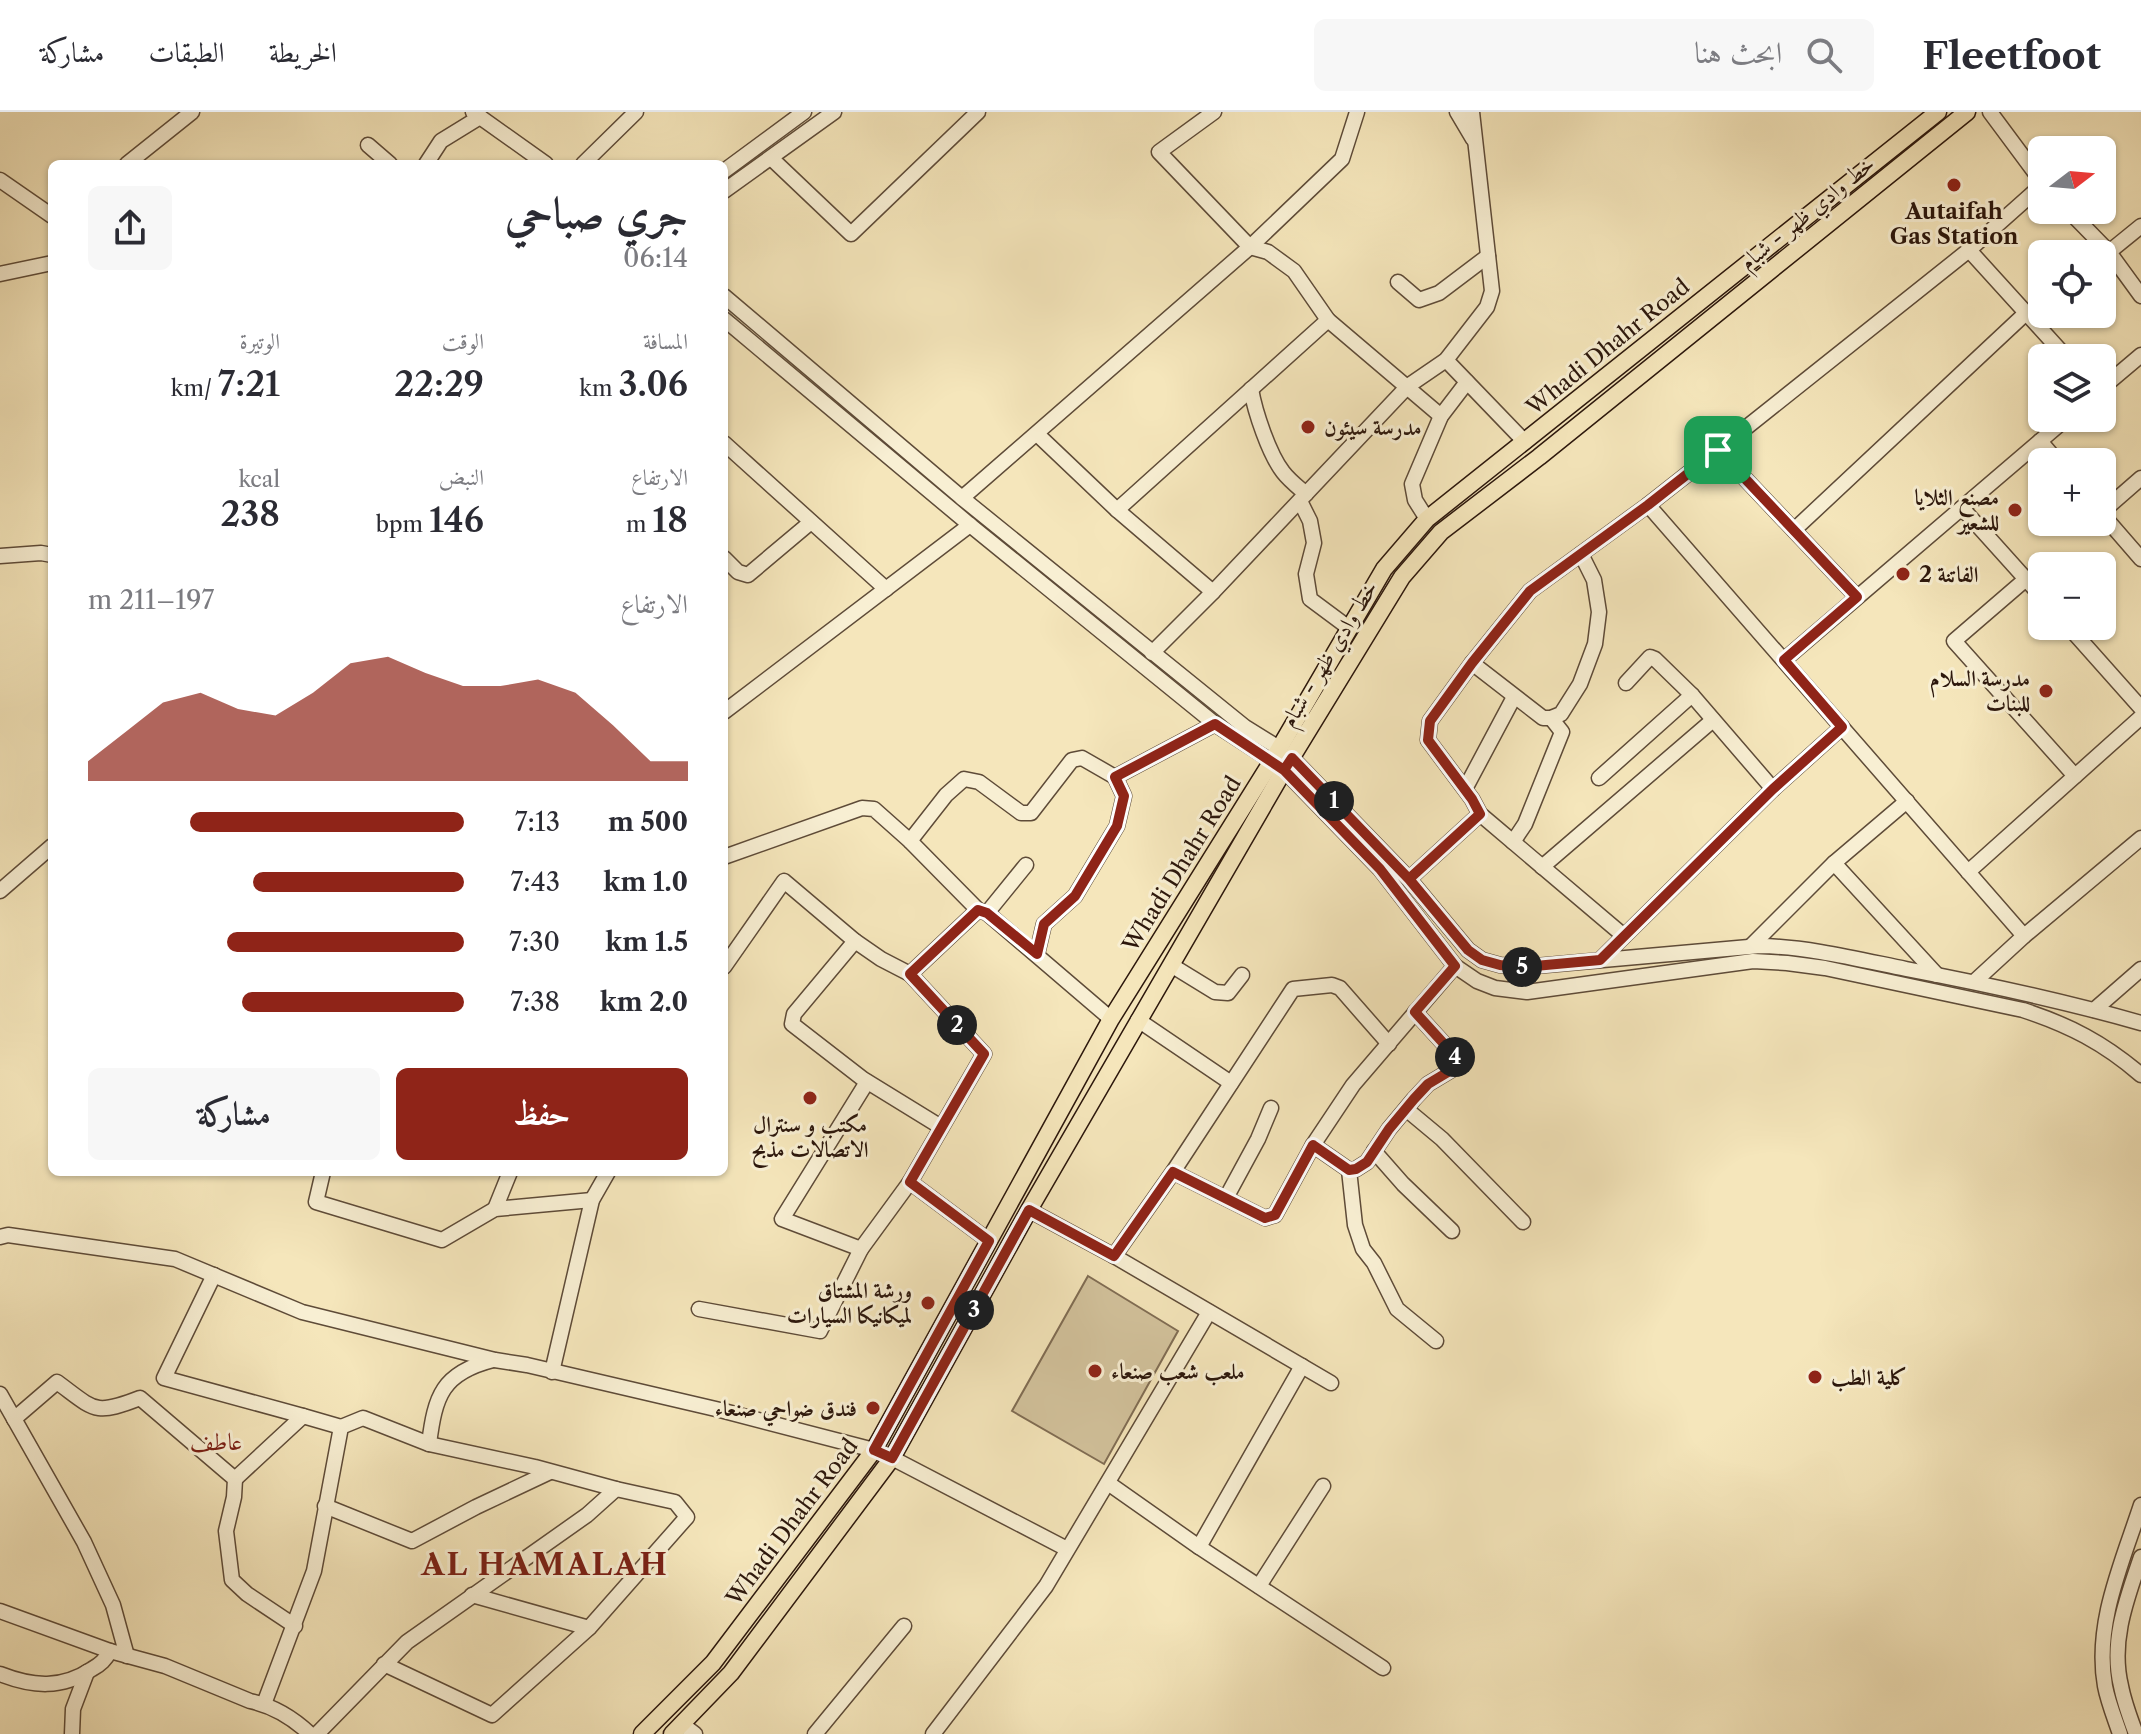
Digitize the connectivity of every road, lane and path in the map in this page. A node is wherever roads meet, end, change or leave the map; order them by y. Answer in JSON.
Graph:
{"nodes":[{"id":1,"x":192,"y":112,"type":"edge"},
{"id":2,"x":636,"y":112,"type":"edge"},
{"id":3,"x":804,"y":112,"type":"edge"},
{"id":4,"x":834,"y":112,"type":"edge"},
{"id":5,"x":978,"y":112,"type":"edge"},
{"id":6,"x":1214,"y":112,"type":"edge"},
{"id":7,"x":1357,"y":112,"type":"edge"},
{"id":8,"x":1457,"y":112,"type":"edge"},
{"id":9,"x":1472,"y":112,"type":"edge"},
{"id":10,"x":1938,"y":112,"type":"edge"},
{"id":11,"x":1967,"y":112,"type":"edge"},
{"id":12,"x":1990,"y":112,"type":"edge"},
{"id":13,"x":477,"y":114,"type":"edge"},
{"id":14,"x":368,"y":145,"type":"dead end"},
{"id":15,"x":1477,"y":145,"type":"junction"},
{"id":16,"x":771,"y":158,"type":"junction"},
{"id":17,"x":132,"y":160,"type":"edge"},
{"id":18,"x":385,"y":160,"type":"edge"},
{"id":19,"x":429,"y":160,"type":"edge"},
{"id":20,"x":540,"y":160,"type":"edge"},
{"id":21,"x":587,"y":160,"type":"edge"},
{"id":22,"x":2028,"y":165,"type":"edge"},
{"id":23,"x":728,"y":168,"type":"edge"},
{"id":24,"x":0,"y":180,"type":"edge"},
{"id":25,"x":728,"y":188,"type":"edge"},
{"id":26,"x":2028,"y":197,"type":"edge"},
{"id":27,"x":48,"y":213,"type":"edge"},
{"id":28,"x":2082,"y":224,"type":"edge"},
{"id":29,"x":2141,"y":226,"type":"edge"},
{"id":30,"x":2097,"y":240,"type":"edge"},
{"id":31,"x":2116,"y":246,"type":"edge"},
{"id":32,"x":1250,"y":247,"type":"junction"},
{"id":33,"x":1969,"y":250,"type":"junction"},
{"id":34,"x":1488,"y":256,"type":"junction"},
{"id":35,"x":2116,"y":262,"type":"edge"},
{"id":36,"x":48,"y":264,"type":"edge"},
{"id":37,"x":0,"y":274,"type":"edge"},
{"id":38,"x":1398,"y":282,"type":"dead end"},
{"id":39,"x":2141,"y":296,"type":"edge"},
{"id":40,"x":728,"y":299,"type":"edge"},
{"id":41,"x":2027,"y":312,"type":"junction"},
{"id":42,"x":1328,"y":320,"type":"junction"},
{"id":43,"x":728,"y":322,"type":"edge"},
{"id":44,"x":2055,"y":344,"type":"edge"},
{"id":45,"x":2141,"y":355,"type":"edge"},
{"id":46,"x":1446,"y":360,"type":"junction"},
{"id":47,"x":2116,"y":376,"type":"edge"},
{"id":48,"x":1467,"y":382,"type":"junction"},
{"id":49,"x":1408,"y":386,"type":"junction"},
{"id":50,"x":1251,"y":389,"type":"junction"},
{"id":51,"x":1441,"y":416,"type":"junction"},
{"id":52,"x":2051,"y":432,"type":"edge"},
{"id":53,"x":1037,"y":434,"type":"junction"},
{"id":54,"x":2040,"y":441,"type":"junction"},
{"id":55,"x":1525,"y":442,"type":"junction"},
{"id":56,"x":728,"y":447,"type":"edge"},
{"id":57,"x":2046,"y":448,"type":"edge"},
{"id":58,"x":1718,"y":450,"type":"junction"},
{"id":59,"x":2141,"y":478,"type":"edge"},
{"id":60,"x":962,"y":498,"type":"junction"},
{"id":61,"x":1303,"y":498,"type":"junction"},
{"id":62,"x":2116,"y":500,"type":"edge"},
{"id":63,"x":1648,"y":505,"type":"junction"},
{"id":64,"x":1962,"y":508,"type":"junction"},
{"id":65,"x":1117,"y":510,"type":"junction"},
{"id":66,"x":1427,"y":519,"type":"junction"},
{"id":67,"x":811,"y":522,"type":"junction"},
{"id":68,"x":970,"y":525,"type":"junction"},
{"id":69,"x":1794,"y":530,"type":"junction"},
{"id":70,"x":2116,"y":530,"type":"edge"},
{"id":71,"x":48,"y":552,"type":"edge"},
{"id":72,"x":1581,"y":554,"type":"junction"},
{"id":73,"x":0,"y":556,"type":"edge"},
{"id":74,"x":2141,"y":559,"type":"edge"},
{"id":75,"x":728,"y":562,"type":"edge"},
{"id":76,"x":2026,"y":579,"type":"junction"},
{"id":77,"x":2028,"y":581,"type":"edge"},
{"id":78,"x":886,"y":589,"type":"junction"},
{"id":79,"x":1213,"y":592,"type":"junction"},
{"id":80,"x":1857,"y":597,"type":"junction"},
{"id":81,"x":1349,"y":628,"type":"junction"},
{"id":82,"x":2080,"y":640,"type":"edge"},
{"id":83,"x":1152,"y":653,"type":"junction"},
{"id":84,"x":1784,"y":660,"type":"junction"},
{"id":85,"x":1472,"y":663,"type":"junction"},
{"id":86,"x":1626,"y":683,"type":"dead end"},
{"id":87,"x":1692,"y":695,"type":"junction"},
{"id":88,"x":1514,"y":697,"type":"junction"},
{"id":89,"x":2141,"y":708,"type":"edge"},
{"id":90,"x":728,"y":709,"type":"edge"},
{"id":91,"x":2141,"y":717,"type":"edge"},
{"id":92,"x":1551,"y":718,"type":"junction"},
{"id":93,"x":1713,"y":720,"type":"junction"},
{"id":94,"x":1215,"y":724,"type":"junction"},
{"id":95,"x":1842,"y":727,"type":"junction"},
{"id":96,"x":1282,"y":760,"type":"junction"},
{"id":97,"x":2075,"y":776,"type":"junction"},
{"id":98,"x":1115,"y":777,"type":"junction"},
{"id":99,"x":1599,"y":778,"type":"dead end"},
{"id":100,"x":1465,"y":789,"type":"junction"},
{"id":101,"x":1773,"y":789,"type":"junction"},
{"id":102,"x":1907,"y":801,"type":"junction"},
{"id":103,"x":1480,"y":814,"type":"junction"},
{"id":104,"x":910,"y":841,"type":"junction"},
{"id":105,"x":1513,"y":842,"type":"junction"},
{"id":106,"x":2138,"y":845,"type":"edge"},
{"id":107,"x":48,"y":849,"type":"edge"},
{"id":108,"x":728,"y":856,"type":"edge"},
{"id":109,"x":1834,"y":863,"type":"junction"},
{"id":110,"x":1026,"y":865,"type":"dead end"},
{"id":111,"x":1542,"y":867,"type":"junction"},
{"id":112,"x":1968,"y":872,"type":"junction"},
{"id":113,"x":1409,"y":879,"type":"junction"},
{"id":114,"x":0,"y":891,"type":"edge"},
{"id":115,"x":983,"y":911,"type":"junction"},
{"id":116,"x":1624,"y":936,"type":"junction"},
{"id":117,"x":2024,"y":936,"type":"junction"},
{"id":118,"x":855,"y":941,"type":"junction"},
{"id":119,"x":1751,"y":946,"type":"junction"},
{"id":120,"x":1037,"y":954,"type":"junction"},
{"id":121,"x":1600,"y":960,"type":"junction"},
{"id":122,"x":728,"y":961,"type":"edge"},
{"id":123,"x":1171,"y":965,"type":"junction"},
{"id":124,"x":1455,"y":966,"type":"junction"},
{"id":125,"x":2141,"y":969,"type":"edge"},
{"id":126,"x":910,"y":974,"type":"junction"},
{"id":127,"x":1242,"y":975,"type":"dead end"},
{"id":128,"x":1938,"y":975,"type":"junction"},
{"id":129,"x":1974,"y":982,"type":"junction"},
{"id":130,"x":2094,"y":1010,"type":"junction"},
{"id":131,"x":1415,"y":1012,"type":"junction"},
{"id":132,"x":1111,"y":1019,"type":"junction"},
{"id":133,"x":1138,"y":1020,"type":"junction"},
{"id":134,"x":2141,"y":1023,"type":"edge"},
{"id":135,"x":1389,"y":1044,"type":"junction"},
{"id":136,"x":2141,"y":1075,"type":"edge"},
{"id":137,"x":867,"y":1082,"type":"junction"},
{"id":138,"x":1231,"y":1083,"type":"junction"},
{"id":139,"x":1271,"y":1108,"type":"dead end"},
{"id":140,"x":1406,"y":1109,"type":"junction"},
{"id":141,"x":941,"y":1127,"type":"junction"},
{"id":142,"x":1313,"y":1145,"type":"junction"},
{"id":143,"x":1374,"y":1151,"type":"junction"},
{"id":144,"x":1349,"y":1170,"type":"junction"},
{"id":145,"x":1173,"y":1172,"type":"junction"},
{"id":146,"x":322,"y":1176,"type":"edge"},
{"id":147,"x":508,"y":1176,"type":"edge"},
{"id":148,"x":606,"y":1176,"type":"edge"},
{"id":149,"x":910,"y":1182,"type":"junction"},
{"id":150,"x":1226,"y":1198,"type":"junction"},
{"id":151,"x":592,"y":1200,"type":"junction"},
{"id":152,"x":495,"y":1209,"type":"junction"},
{"id":153,"x":1029,"y":1210,"type":"junction"},
{"id":154,"x":1523,"y":1222,"type":"dead end"},
{"id":155,"x":1452,"y":1231,"type":"dead end"},
{"id":156,"x":0,"y":1237,"type":"edge"},
{"id":157,"x":989,"y":1241,"type":"junction"},
{"id":158,"x":861,"y":1249,"type":"junction"},
{"id":159,"x":1114,"y":1256,"type":"junction"},
{"id":160,"x":214,"y":1275,"type":"junction"},
{"id":161,"x":699,"y":1309,"type":"dead end"},
{"id":162,"x":1209,"y":1312,"type":"junction"},
{"id":163,"x":1436,"y":1341,"type":"dead end"},
{"id":164,"x":495,"y":1360,"type":"junction"},
{"id":165,"x":1302,"y":1366,"type":"junction"},
{"id":166,"x":552,"y":1372,"type":"junction"},
{"id":167,"x":1331,"y":1383,"type":"dead end"},
{"id":168,"x":0,"y":1394,"type":"edge"},
{"id":169,"x":303,"y":1416,"type":"junction"},
{"id":170,"x":14,"y":1419,"type":"junction"},
{"id":171,"x":341,"y":1427,"type":"junction"},
{"id":172,"x":429,"y":1444,"type":"junction"},
{"id":173,"x":874,"y":1450,"type":"junction"},
{"id":174,"x":892,"y":1458,"type":"junction"},
{"id":175,"x":550,"y":1472,"type":"junction"},
{"id":176,"x":235,"y":1479,"type":"junction"},
{"id":177,"x":1108,"y":1483,"type":"junction"},
{"id":178,"x":1323,"y":1486,"type":"dead end"},
{"id":179,"x":616,"y":1489,"type":"junction"},
{"id":180,"x":2141,"y":1505,"type":"edge"},
{"id":181,"x":325,"y":1506,"type":"junction"},
{"id":182,"x":1199,"y":1547,"type":"junction"},
{"id":183,"x":1067,"y":1549,"type":"junction"},
{"id":184,"x":2141,"y":1557,"type":"edge"},
{"id":185,"x":1259,"y":1586,"type":"junction"},
{"id":186,"x":472,"y":1595,"type":"junction"},
{"id":187,"x":0,"y":1611,"type":"edge"},
{"id":188,"x":295,"y":1626,"type":"junction"},
{"id":189,"x":904,"y":1626,"type":"dead end"},
{"id":190,"x":589,"y":1628,"type":"junction"},
{"id":191,"x":110,"y":1651,"type":"junction"},
{"id":192,"x":127,"y":1656,"type":"junction"},
{"id":193,"x":384,"y":1664,"type":"junction"},
{"id":194,"x":1383,"y":1668,"type":"dead end"},
{"id":195,"x":87,"y":1672,"type":"junction"},
{"id":196,"x":0,"y":1674,"type":"edge"},
{"id":197,"x":264,"y":1704,"type":"junction"},
{"id":198,"x":683,"y":1731,"type":"edge"},
{"id":199,"x":72,"y":1734,"type":"edge"},
{"id":200,"x":310,"y":1734,"type":"edge"},
{"id":201,"x":317,"y":1734,"type":"edge"},
{"id":202,"x":642,"y":1734,"type":"edge"},
{"id":203,"x":815,"y":1734,"type":"edge"},
{"id":204,"x":933,"y":1734,"type":"edge"},
{"id":205,"x":2120,"y":1734,"type":"edge"},
{"id":206,"x":2136,"y":1734,"type":"edge"}],
"edges":[{"from":1,"to":17,"type":"street"},
{"from":2,"to":21,"type":"street"},
{"from":3,"to":23,"type":"street"},
{"from":4,"to":16,"type":"street"},
{"from":5,"to":16,"type":"street"},
{"from":6,"to":32,"type":"street"},
{"from":7,"to":32,"type":"street"},
{"from":8,"to":15,"type":"street"},
{"from":9,"to":15,"type":"street"},
{"from":10,"to":55,"type":"main road","name":"Whadi Dhahr Road"},
{"from":11,"to":96,"type":"main road","name":"خط وادي ظهر - شبام"},
{"from":12,"to":22,"type":"street"},
{"from":13,"to":19,"type":"street"},
{"from":13,"to":20,"type":"street"},
{"from":14,"to":18,"type":"street"},
{"from":15,"to":34,"type":"street"},
{"from":16,"to":25,"type":"street"},
{"from":24,"to":27,"type":"street"},
{"from":26,"to":33,"type":"street"},
{"from":28,"to":30,"type":"street"},
{"from":29,"to":31,"type":"street"},
{"from":32,"to":42,"type":"street"},
{"from":32,"to":53,"type":"street"},
{"from":33,"to":41,"type":"street"},
{"from":33,"to":58,"type":"street"},
{"from":34,"to":38,"type":"street"},
{"from":34,"to":46,"type":"street"},
{"from":35,"to":39,"type":"street"},
{"from":36,"to":37,"type":"street"},
{"from":40,"to":60,"type":"street"},
{"from":41,"to":44,"type":"street"},
{"from":41,"to":69,"type":"street"},
{"from":42,"to":49,"type":"street"},
{"from":42,"to":50,"type":"street"},
{"from":43,"to":68,"type":"street"},
{"from":45,"to":47,"type":"street"},
{"from":46,"to":48,"type":"street"},
{"from":46,"to":49,"type":"street"},
{"from":48,"to":51,"type":"street"},
{"from":48,"to":55,"type":"street"},
{"from":49,"to":51,"type":"street"},
{"from":49,"to":61,"type":"street"},
{"from":50,"to":61,"type":"street"},
{"from":50,"to":65,"type":"street"},
{"from":51,"to":66,"type":"street"},
{"from":52,"to":54,"type":"street"},
{"from":53,"to":60,"type":"street"},
{"from":53,"to":65,"type":"street"},
{"from":54,"to":57,"type":"street"},
{"from":54,"to":64,"type":"street"},
{"from":55,"to":66,"type":"main road","name":"Whadi Dhahr Road"},
{"from":56,"to":67,"type":"street"},
{"from":58,"to":63,"type":"street"},
{"from":58,"to":69,"type":"street"},
{"from":59,"to":62,"type":"street"},
{"from":60,"to":83,"type":"street"},
{"from":61,"to":79,"type":"street"},
{"from":61,"to":81,"type":"street"},
{"from":63,"to":72,"type":"street"},
{"from":63,"to":84,"type":"street"},
{"from":64,"to":76,"type":"street"},
{"from":64,"to":80,"type":"street"},
{"from":65,"to":79,"type":"street"},
{"from":66,"to":81,"type":"main road","name":"Whadi Dhahr Road"},
{"from":67,"to":75,"type":"street"},
{"from":67,"to":78,"type":"street"},
{"from":68,"to":78,"type":"street"},
{"from":68,"to":94,"type":"street"},
{"from":69,"to":80,"type":"street"},
{"from":70,"to":74,"type":"street"},
{"from":71,"to":73,"type":"street"},
{"from":72,"to":85,"type":"street"},
{"from":72,"to":92,"type":"street"},
{"from":76,"to":77,"type":"street"},
{"from":76,"to":97,"type":"street"},
{"from":78,"to":90,"type":"street"},
{"from":79,"to":83,"type":"street"},
{"from":80,"to":84,"type":"street"},
{"from":81,"to":96,"type":"main road","name":"Whadi Dhahr Road"},
{"from":82,"to":89,"type":"street"},
{"from":83,"to":96,"type":"street"},
{"from":84,"to":95,"type":"street"},
{"from":85,"to":88,"type":"street"},
{"from":85,"to":100,"type":"street"},
{"from":86,"to":87,"type":"street"},
{"from":87,"to":93,"type":"street"},
{"from":87,"to":99,"type":"street"},
{"from":88,"to":92,"type":"street"},
{"from":88,"to":100,"type":"street"},
{"from":91,"to":97,"type":"street"},
{"from":92,"to":105,"type":"street"},
{"from":93,"to":101,"type":"street"},
{"from":93,"to":111,"type":"street"},
{"from":94,"to":96,"type":"street"},
{"from":94,"to":98,"type":"street"},
{"from":95,"to":101,"type":"street"},
{"from":95,"to":102,"type":"street"},
{"from":96,"to":113,"type":"street"},
{"from":96,"to":123,"type":"main road","name":"خط وادي ظهر - شبام"},
{"from":96,"to":124,"type":"street"},
{"from":96,"to":132,"type":"main road","name":"Whadi Dhahr Road"},
{"from":97,"to":112,"type":"street"},
{"from":98,"to":104,"type":"street"},
{"from":98,"to":120,"type":"street"},
{"from":100,"to":103,"type":"street"},
{"from":101,"to":116,"type":"street"},
{"from":102,"to":109,"type":"street"},
{"from":102,"to":112,"type":"street"},
{"from":103,"to":105,"type":"street"},
{"from":103,"to":113,"type":"street"},
{"from":104,"to":108,"type":"street"},
{"from":104,"to":115,"type":"street"},
{"from":105,"to":111,"type":"street"},
{"from":106,"to":117,"type":"street"},
{"from":107,"to":114,"type":"street"},
{"from":109,"to":119,"type":"street"},
{"from":109,"to":128,"type":"street"},
{"from":110,"to":115,"type":"street"},
{"from":111,"to":116,"type":"street"},
{"from":112,"to":117,"type":"street"},
{"from":113,"to":121,"type":"street"},
{"from":115,"to":120,"type":"street"},
{"from":115,"to":126,"type":"street"},
{"from":116,"to":121,"type":"street"},
{"from":117,"to":129,"type":"street"},
{"from":118,"to":122,"type":"street"},
{"from":118,"to":126,"type":"street"},
{"from":118,"to":137,"type":"street"},
{"from":119,"to":121,"type":"street"},
{"from":119,"to":128,"type":"street"},
{"from":120,"to":132,"type":"street"},
{"from":123,"to":127,"type":"street"},
{"from":123,"to":133,"type":"main road","name":"خط وادي ظهر - شبام"},
{"from":124,"to":131,"type":"street"},
{"from":124,"to":136,"type":"street"},
{"from":125,"to":130,"type":"street"},
{"from":126,"to":141,"type":"street"},
{"from":128,"to":129,"type":"street"},
{"from":129,"to":130,"type":"street"},
{"from":130,"to":134,"type":"street"},
{"from":131,"to":135,"type":"street"},
{"from":131,"to":140,"type":"street"},
{"from":132,"to":157,"type":"main road","name":"Whadi Dhahr Road"},
{"from":133,"to":138,"type":"street"},
{"from":133,"to":153,"type":"main road","name":"خط وادي ظهر - شبام"},
{"from":135,"to":138,"type":"street"},
{"from":135,"to":142,"type":"street"},
{"from":137,"to":141,"type":"street"},
{"from":137,"to":158,"type":"street"},
{"from":138,"to":145,"type":"street"},
{"from":139,"to":150,"type":"street"},
{"from":140,"to":143,"type":"street"},
{"from":140,"to":154,"type":"street"},
{"from":141,"to":149,"type":"street"},
{"from":142,"to":144,"type":"street"},
{"from":142,"to":150,"type":"street"},
{"from":143,"to":144,"type":"street"},
{"from":143,"to":155,"type":"street"},
{"from":144,"to":163,"type":"street"},
{"from":145,"to":150,"type":"street"},
{"from":145,"to":159,"type":"street"},
{"from":146,"to":152,"type":"street"},
{"from":147,"to":152,"type":"street"},
{"from":148,"to":151,"type":"street"},
{"from":149,"to":157,"type":"street"},
{"from":149,"to":158,"type":"street"},
{"from":151,"to":152,"type":"street"},
{"from":151,"to":166,"type":"street"},
{"from":153,"to":159,"type":"street"},
{"from":153,"to":174,"type":"main road","name":"خط وادي ظهر - شبام"},
{"from":156,"to":160,"type":"street"},
{"from":157,"to":173,"type":"main road","name":"Whadi Dhahr Road"},
{"from":158,"to":161,"type":"street"},
{"from":159,"to":162,"type":"street"},
{"from":160,"to":164,"type":"street"},
{"from":160,"to":169,"type":"street"},
{"from":162,"to":165,"type":"street"},
{"from":162,"to":177,"type":"street"},
{"from":164,"to":166,"type":"street"},
{"from":164,"to":172,"type":"street"},
{"from":165,"to":167,"type":"street"},
{"from":165,"to":182,"type":"street"},
{"from":166,"to":173,"type":"street"},
{"from":168,"to":170,"type":"street"},
{"from":169,"to":171,"type":"street"},
{"from":169,"to":176,"type":"street"},
{"from":170,"to":176,"type":"street"},
{"from":170,"to":192,"type":"street"},
{"from":171,"to":172,"type":"street"},
{"from":171,"to":181,"type":"street"},
{"from":172,"to":175,"type":"street"},
{"from":173,"to":174,"type":"street"},
{"from":173,"to":202,"type":"main road","name":"Whadi Dhahr Road"},
{"from":174,"to":183,"type":"street"},
{"from":174,"to":198,"type":"main road","name":"خط وادي ظهر - شبام"},
{"from":175,"to":179,"type":"street"},
{"from":175,"to":181,"type":"street"},
{"from":176,"to":188,"type":"street"},
{"from":177,"to":182,"type":"street"},
{"from":177,"to":183,"type":"street"},
{"from":178,"to":185,"type":"street"},
{"from":179,"to":186,"type":"street"},
{"from":179,"to":190,"type":"street"},
{"from":180,"to":205,"type":"street"},
{"from":181,"to":188,"type":"street"},
{"from":182,"to":185,"type":"street"},
{"from":183,"to":204,"type":"street"},
{"from":184,"to":206,"type":"street"},
{"from":185,"to":194,"type":"street"},
{"from":186,"to":190,"type":"street"},
{"from":186,"to":193,"type":"street"},
{"from":187,"to":191,"type":"street"},
{"from":188,"to":197,"type":"street"},
{"from":189,"to":203,"type":"street"},
{"from":190,"to":193,"type":"street"},
{"from":191,"to":192,"type":"street"},
{"from":191,"to":195,"type":"street"},
{"from":192,"to":197,"type":"street"},
{"from":193,"to":201,"type":"street"},
{"from":195,"to":196,"type":"street"},
{"from":195,"to":199,"type":"street"},
{"from":197,"to":200,"type":"street"}]}
